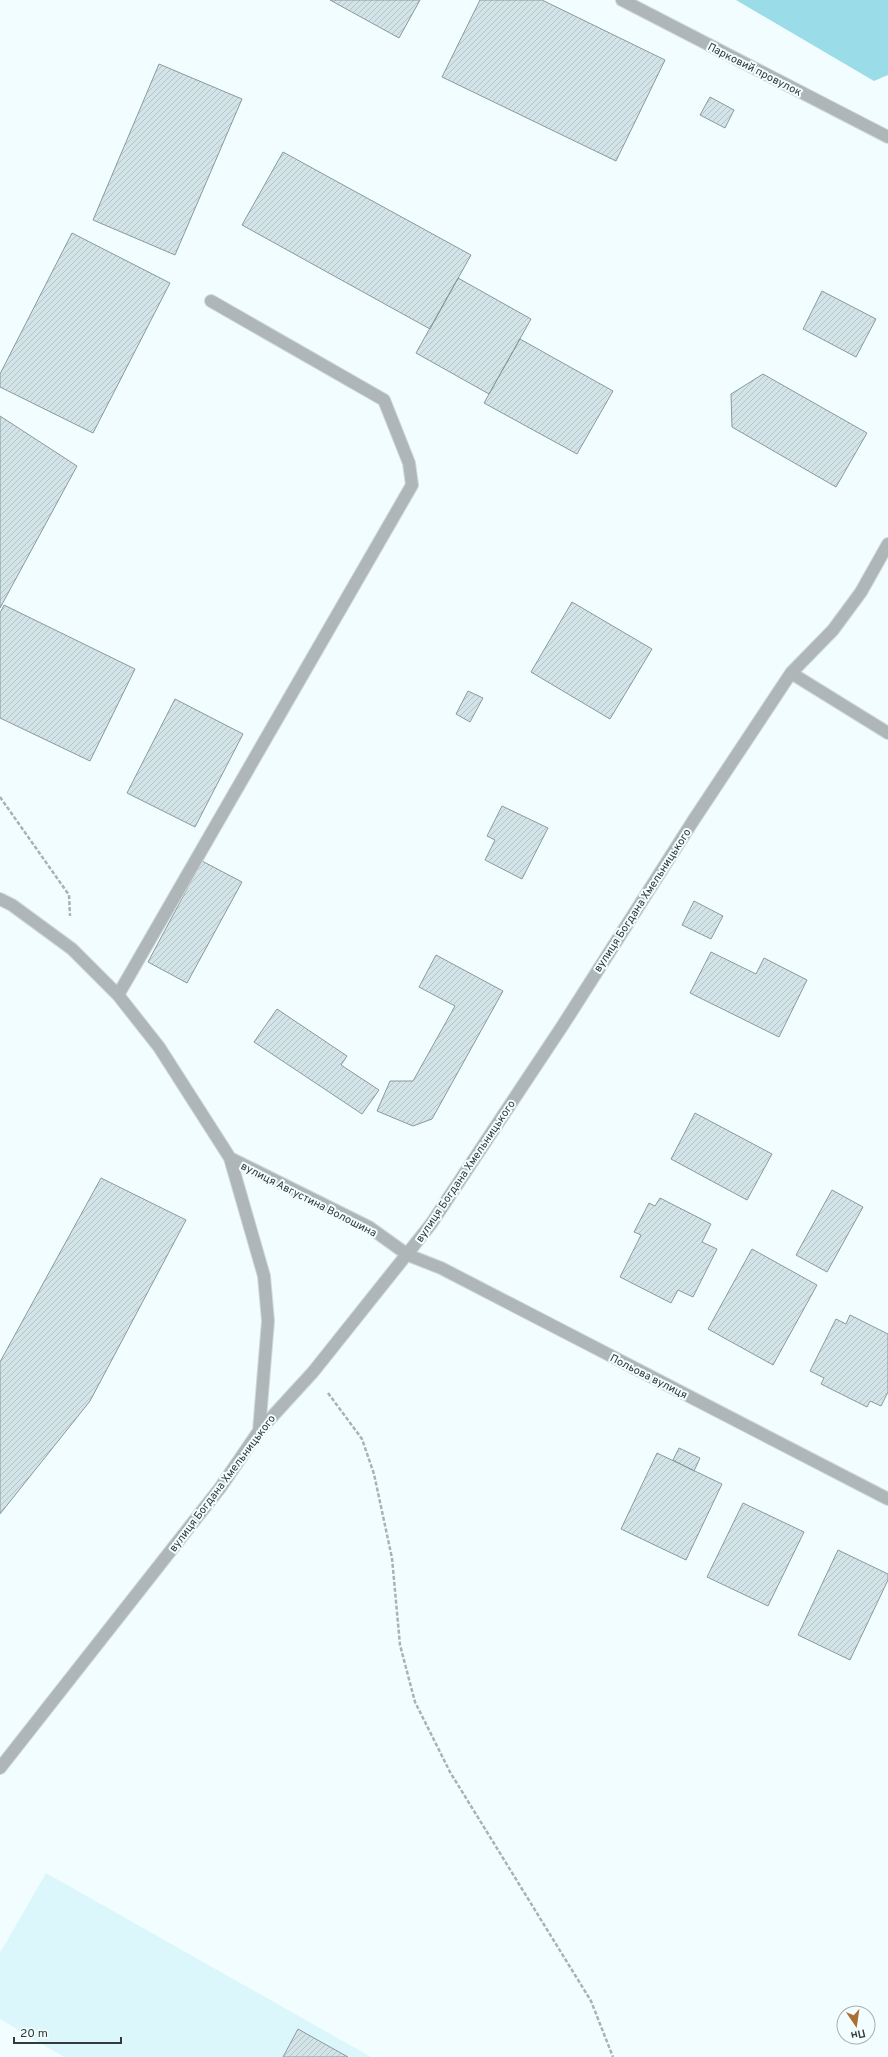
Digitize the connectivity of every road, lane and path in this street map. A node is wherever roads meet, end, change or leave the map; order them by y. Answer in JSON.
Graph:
{"nodes":[{"id":1,"x":622,"y":0,"type":"edge"},
{"id":2,"x":888,"y":137,"type":"edge"},
{"id":3,"x":211,"y":301,"type":"dead end"},
{"id":4,"x":888,"y":544,"type":"edge"},
{"id":5,"x":791,"y":673,"type":"junction"},
{"id":6,"x":888,"y":732,"type":"edge"},
{"id":7,"x":0,"y":797,"type":"edge"},
{"id":8,"x":0,"y":899,"type":"edge"},
{"id":9,"x":72,"y":949,"type":"junction"},
{"id":10,"x":118,"y":995,"type":"junction"},
{"id":11,"x":230,"y":1158,"type":"junction"},
{"id":12,"x":408,"y":1255,"type":"junction"},
{"id":13,"x":313,"y":1372,"type":"junction"},
{"id":14,"x":259,"y":1431,"type":"junction"},
{"id":15,"x":888,"y":1499,"type":"edge"},
{"id":16,"x":0,"y":1768,"type":"edge"},
{"id":17,"x":613,"y":2057,"type":"edge"}],
"edges":[{"from":1,"to":2,"type":"street","name":"Парковий провулок"},
{"from":3,"to":10,"type":"street"},
{"from":4,"to":5,"type":"street","name":"вулиця Богдана Хмельницького"},
{"from":5,"to":6,"type":"street"},
{"from":5,"to":12,"type":"street","name":"вулиця Богдана Хмельницького"},
{"from":7,"to":9,"type":"path"},
{"from":8,"to":9,"type":"street","name":"вулиця Августина Волошина"},
{"from":9,"to":10,"type":"street","name":"вулиця Августина Волошина"},
{"from":10,"to":11,"type":"street","name":"вулиця Августина Волошина"},
{"from":11,"to":12,"type":"street","name":"вулиця Августина Волошина"},
{"from":11,"to":14,"type":"street","name":"вулиця Августина Волошина"},
{"from":12,"to":13,"type":"street","name":"вулиця Богдана Хмельницького"},
{"from":12,"to":15,"type":"street","name":"Польова вулиця"},
{"from":13,"to":14,"type":"street","name":"вулиця Богдана Хмельницького"},
{"from":13,"to":17,"type":"path"},
{"from":14,"to":16,"type":"street","name":"вулиця Богдана Хмельницького"}]}
